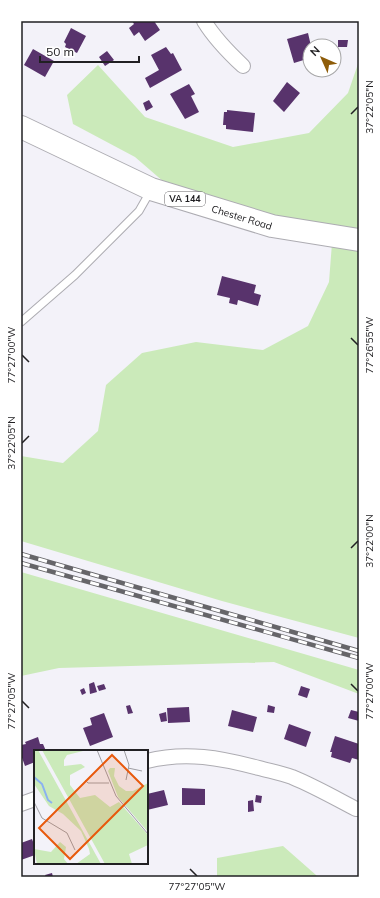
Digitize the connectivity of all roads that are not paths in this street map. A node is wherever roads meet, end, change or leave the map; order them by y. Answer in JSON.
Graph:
{"nodes":[{"id":1,"x":204,"y":21,"type":"edge"},
{"id":2,"x":244,"y":66,"type":"dead end"},
{"id":3,"x":21,"y":127,"type":"edge"},
{"id":4,"x":151,"y":189,"type":"junction"},
{"id":5,"x":359,"y":240,"type":"edge"},
{"id":6,"x":21,"y":322,"type":"edge"},
{"id":7,"x":148,"y":761,"type":"edge"},
{"id":8,"x":34,"y":799,"type":"edge"},
{"id":9,"x":21,"y":804,"type":"edge"},
{"id":10,"x":356,"y":808,"type":"dead end"}],
"edges":[{"from":1,"to":2,"type":"street"},
{"from":3,"to":4,"type":"main road","name":"Chester Road","number":"VA 144"},
{"from":4,"to":5,"type":"main road","name":"Chester Road","number":"VA 144"},
{"from":4,"to":6,"type":"lane"},
{"from":7,"to":10,"type":"street"},
{"from":8,"to":9,"type":"street"}]}
